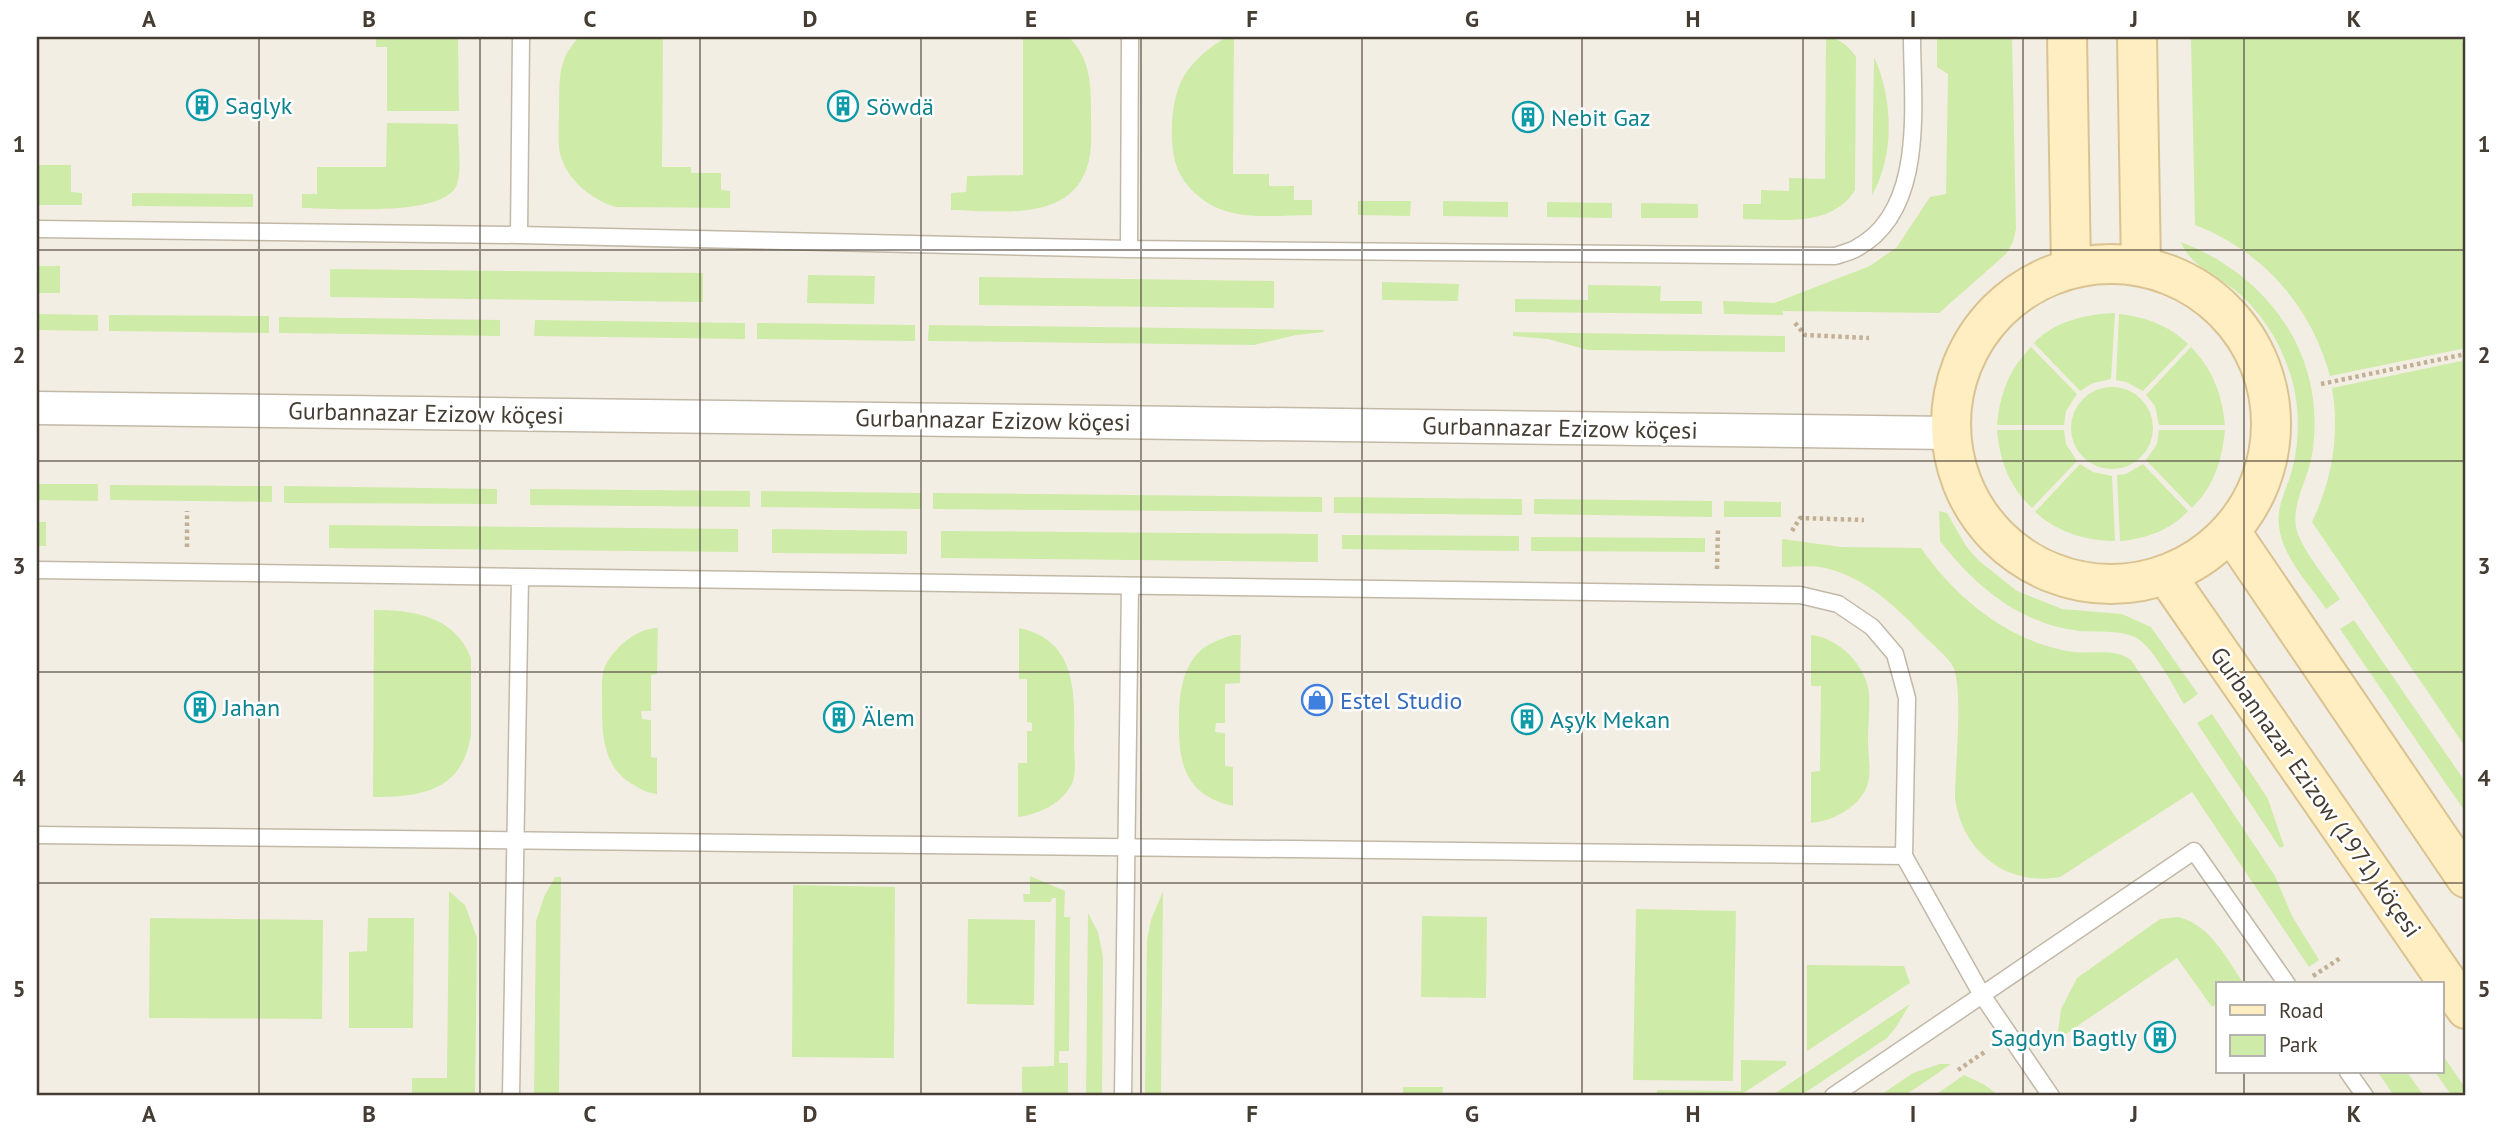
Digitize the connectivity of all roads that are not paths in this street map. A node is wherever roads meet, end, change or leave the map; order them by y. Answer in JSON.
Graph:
{"nodes":[{"id":1,"x":521,"y":37,"type":"edge"},
{"id":2,"x":1130,"y":37,"type":"edge"},
{"id":3,"x":1912,"y":37,"type":"edge"},
{"id":4,"x":2067,"y":37,"type":"edge"},
{"id":5,"x":2137,"y":37,"type":"edge"},
{"id":6,"x":37,"y":229,"type":"edge"},
{"id":7,"x":519,"y":235,"type":"junction"},
{"id":8,"x":1129,"y":249,"type":"junction"},
{"id":9,"x":2141,"y":265,"type":"junction"},
{"id":10,"x":2071,"y":268,"type":"junction"},
{"id":11,"x":37,"y":408,"type":"edge"},
{"id":12,"x":1950,"y":433,"type":"junction"},
{"id":13,"x":2231,"y":532,"type":"junction"},
{"id":14,"x":37,"y":570,"type":"edge"},
{"id":15,"x":2166,"y":575,"type":"junction"},
{"id":16,"x":520,"y":577,"type":"junction"},
{"id":17,"x":1130,"y":586,"type":"junction"},
{"id":18,"x":37,"y":835,"type":"edge"},
{"id":19,"x":515,"y":840,"type":"junction"},
{"id":20,"x":1127,"y":848,"type":"junction"},
{"id":21,"x":1904,"y":856,"type":"junction"},
{"id":22,"x":2466,"y":878,"type":"edge"},
{"id":23,"x":2286,"y":982,"type":"edge"},
{"id":24,"x":1982,"y":995,"type":"junction"},
{"id":25,"x":2466,"y":1009,"type":"edge"},
{"id":26,"x":2349,"y":1074,"type":"edge"},
{"id":27,"x":510,"y":1096,"type":"edge"},
{"id":28,"x":1124,"y":1096,"type":"edge"},
{"id":29,"x":1833,"y":1096,"type":"edge"},
{"id":30,"x":2051,"y":1096,"type":"edge"},
{"id":31,"x":2365,"y":1096,"type":"edge"}],
"edges":[{"from":1,"to":7,"type":"lane"},
{"from":2,"to":8,"type":"lane"},
{"from":3,"to":8,"type":"lane"},
{"from":4,"to":10,"type":"street"},
{"from":5,"to":9,"type":"street"},
{"from":6,"to":7,"type":"lane"},
{"from":7,"to":8,"type":"lane"},
{"from":9,"to":10,"type":"street"},
{"from":9,"to":13,"type":"street"},
{"from":10,"to":12,"type":"street"},
{"from":11,"to":12,"type":"street","name":"Gurbannazar Ezizow köçesi"},
{"from":12,"to":15,"type":"street"},
{"from":13,"to":15,"type":"street"},
{"from":13,"to":22,"type":"street"},
{"from":14,"to":16,"type":"lane"},
{"from":15,"to":25,"type":"street","name":"Gurbannazar Ezizow (1971) köçesi"},
{"from":16,"to":17,"type":"lane"},
{"from":16,"to":19,"type":"lane"},
{"from":17,"to":20,"type":"lane"},
{"from":17,"to":21,"type":"lane"},
{"from":18,"to":19,"type":"lane"},
{"from":19,"to":20,"type":"lane"},
{"from":19,"to":27,"type":"lane"},
{"from":20,"to":21,"type":"lane"},
{"from":20,"to":28,"type":"lane"},
{"from":21,"to":24,"type":"lane"},
{"from":23,"to":24,"type":"lane"},
{"from":24,"to":29,"type":"lane"},
{"from":24,"to":30,"type":"lane"},
{"from":26,"to":31,"type":"lane"}]}
